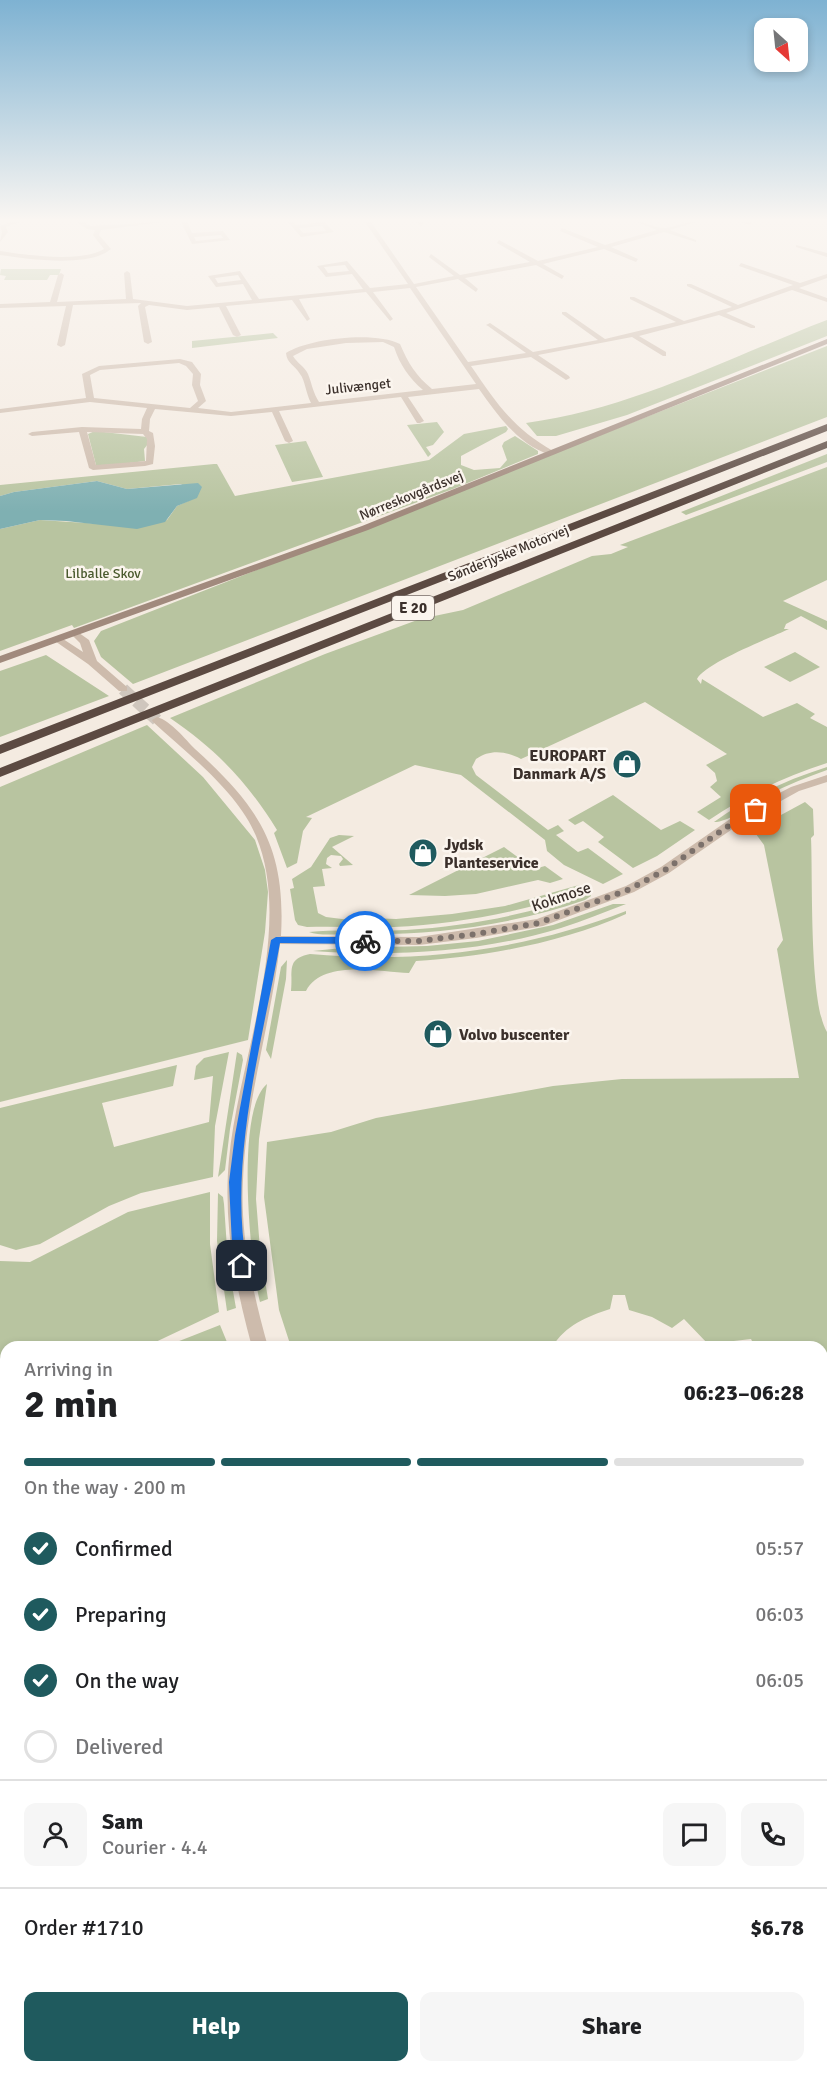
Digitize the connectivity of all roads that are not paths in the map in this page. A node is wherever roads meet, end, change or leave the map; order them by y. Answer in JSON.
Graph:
{"nodes":[{"id":1,"x":67,"y":319,"type":"edge"},
{"id":2,"x":143,"y":319,"type":"edge"},
{"id":3,"x":229,"y":319,"type":"edge"},
{"id":4,"x":436,"y":319,"type":"edge"},
{"id":5,"x":572,"y":319,"type":"edge"},
{"id":6,"x":674,"y":319,"type":"edge"},
{"id":7,"x":695,"y":319,"type":"edge"},
{"id":8,"x":734,"y":319,"type":"edge"},
{"id":9,"x":681,"y":322,"type":"junction"},
{"id":10,"x":490,"y":325,"type":"dead end"},
{"id":11,"x":753,"y":327,"type":"dead end"},
{"id":12,"x":632,"y":334,"type":"junction"},
{"id":13,"x":237,"y":335,"type":"dead end"},
{"id":14,"x":603,"y":340,"type":"junction"},
{"id":15,"x":827,"y":341,"type":"edge"},
{"id":16,"x":148,"y":342,"type":"dead end"},
{"id":17,"x":61,"y":345,"type":"dead end"},
{"id":18,"x":532,"y":354,"type":"junction"},
{"id":19,"x":663,"y":354,"type":"dead end"},
{"id":20,"x":468,"y":364,"type":"junction"},
{"id":21,"x":566,"y":378,"type":"dead end"},
{"id":22,"x":483,"y":387,"type":"junction"},
{"id":23,"x":430,"y":392,"type":"junction"},
{"id":24,"x":403,"y":395,"type":"junction"},
{"id":25,"x":90,"y":400,"type":"junction"},
{"id":26,"x":316,"y":404,"type":"junction"},
{"id":27,"x":152,"y":406,"type":"junction"},
{"id":28,"x":193,"y":409,"type":"junction"},
{"id":29,"x":275,"y":410,"type":"junction"},
{"id":30,"x":0,"y":411,"type":"edge"},
{"id":31,"x":420,"y":421,"type":"dead end"},
{"id":32,"x":827,"y":427,"type":"edge"},
{"id":33,"x":82,"y":429,"type":"junction"},
{"id":34,"x":145,"y":432,"type":"junction"},
{"id":35,"x":32,"y":434,"type":"dead end"},
{"id":36,"x":289,"y":441,"type":"dead end"},
{"id":37,"x":827,"y":444,"type":"edge"},
{"id":38,"x":550,"y":453,"type":"junction"},
{"id":39,"x":75,"y":633,"type":"junction"},
{"id":40,"x":57,"y":639,"type":"junction"},
{"id":41,"x":0,"y":660,"type":"edge"},
{"id":42,"x":92,"y":662,"type":"junction"},
{"id":43,"x":123,"y":689,"type":"tunnel mouth"},
{"id":44,"x":157,"y":720,"type":"tunnel mouth"},
{"id":45,"x":0,"y":749,"type":"edge"},
{"id":46,"x":0,"y":773,"type":"edge"},
{"id":47,"x":827,"y":778,"type":"edge"},
{"id":48,"x":276,"y":940,"type":"junction"},
{"id":49,"x":258,"y":1341,"type":"edge"}],
"edges":[{"from":1,"to":17,"type":"street"},
{"from":2,"to":16,"type":"street"},
{"from":3,"to":13,"type":"street"},
{"from":4,"to":20,"type":"street"},
{"from":5,"to":14,"type":"street"},
{"from":6,"to":9,"type":"street"},
{"from":7,"to":9,"type":"street"},
{"from":8,"to":11,"type":"street"},
{"from":9,"to":12,"type":"street"},
{"from":10,"to":18,"type":"street"},
{"from":12,"to":14,"type":"street"},
{"from":12,"to":19,"type":"street"},
{"from":14,"to":18,"type":"street"},
{"from":15,"to":38,"type":"street","name":"Nørreskovgårdsvej"},
{"from":18,"to":20,"type":"street"},
{"from":18,"to":21,"type":"street"},
{"from":20,"to":22,"type":"street"},
{"from":22,"to":23,"type":"street","name":"Julivænget"},
{"from":22,"to":38,"type":"street"},
{"from":23,"to":24,"type":"street","name":"Julivænget"},
{"from":23,"to":26,"type":"street","name":"Julivænget"},
{"from":24,"to":26,"type":"street","name":"Julivænget"},
{"from":24,"to":31,"type":"street","name":"Julivænget"},
{"from":25,"to":27,"type":"street","name":"Julivænget"},
{"from":25,"to":28,"type":"street"},
{"from":25,"to":30,"type":"street","name":"Julivænget"},
{"from":26,"to":29,"type":"street","name":"Julivænget"},
{"from":27,"to":28,"type":"street","name":"Julivænget"},
{"from":27,"to":34,"type":"street"},
{"from":28,"to":29,"type":"street","name":"Julivænget"},
{"from":29,"to":36,"type":"street"},
{"from":32,"to":45,"type":"highway","name":"Sønderjyske Motorvej","number":"E 20"},
{"from":33,"to":34,"type":"street"},
{"from":33,"to":34,"type":"street"},
{"from":33,"to":35,"type":"street"},
{"from":37,"to":46,"type":"highway","name":"Sønderjyske Motorvej","number":"E 20"},
{"from":38,"to":39,"type":"street","name":"Nørreskovgårdsvej"},
{"from":39,"to":40,"type":"street","name":"Nørreskovgårdsvej"},
{"from":39,"to":42,"type":"street"},
{"from":40,"to":41,"type":"street","name":"Nørreskovgårdsvej"},
{"from":40,"to":42,"type":"street"},
{"from":42,"to":43,"type":"street"},
{"from":44,"to":48,"type":"street"},
{"from":47,"to":48,"type":"street","name":"Kokmose"},
{"from":48,"to":49,"type":"street"}]}
